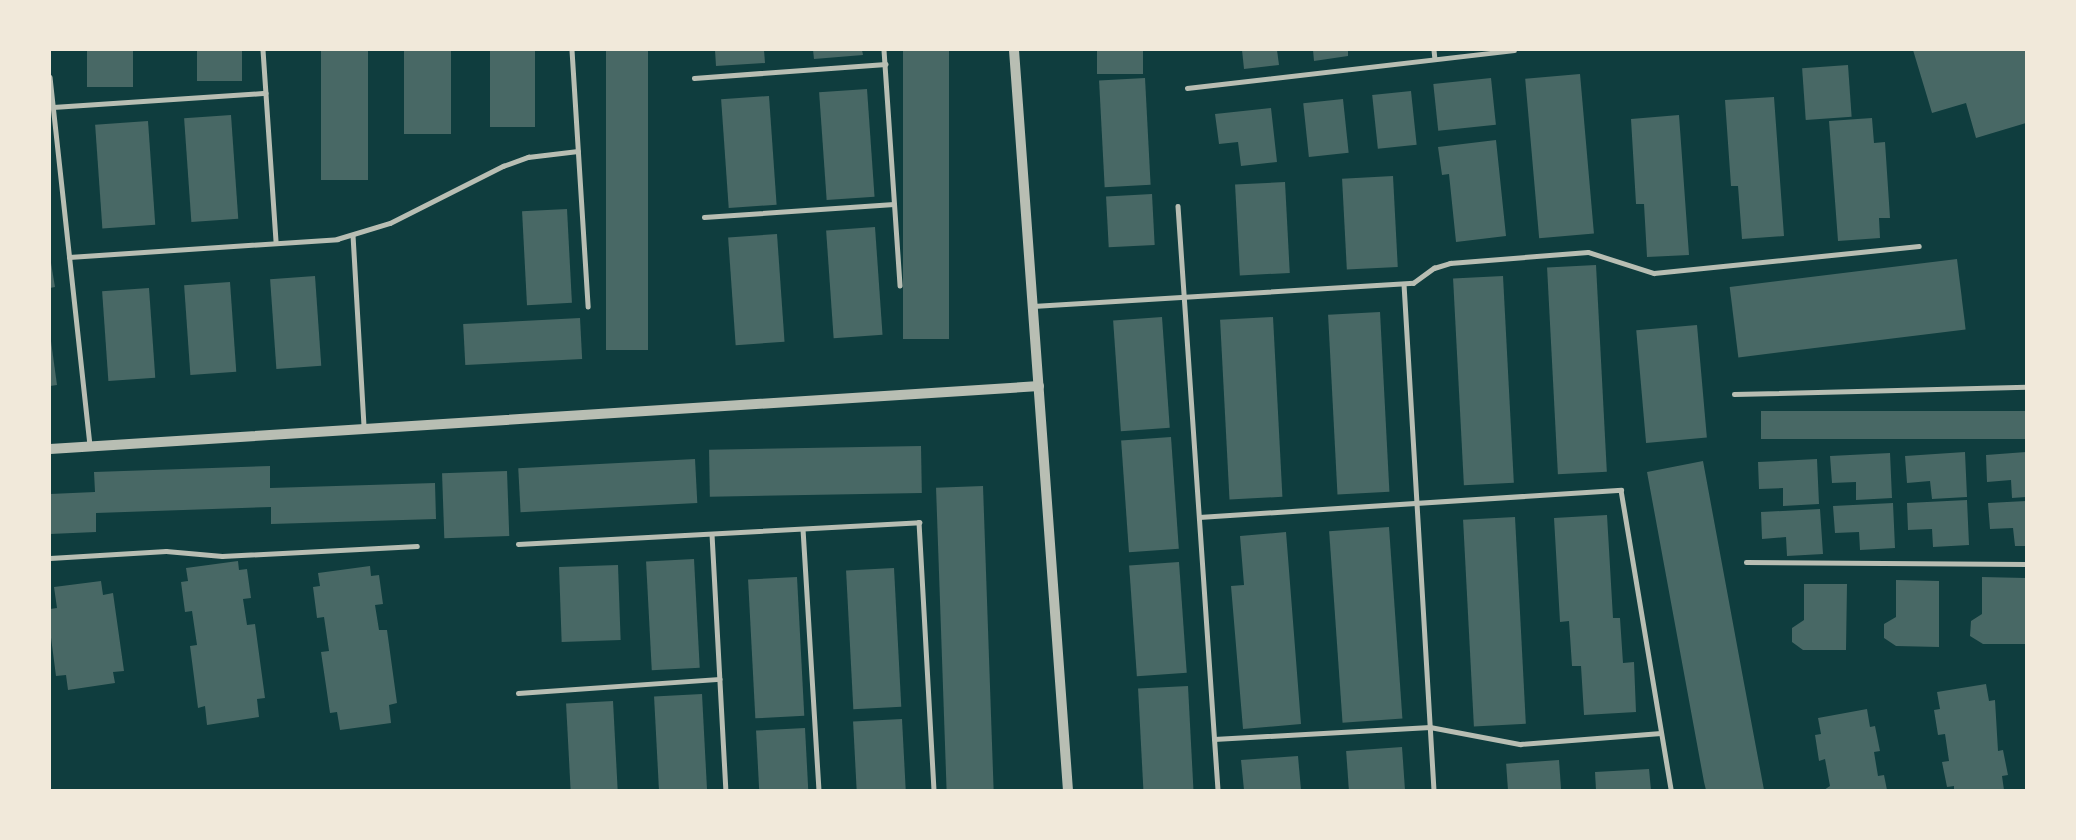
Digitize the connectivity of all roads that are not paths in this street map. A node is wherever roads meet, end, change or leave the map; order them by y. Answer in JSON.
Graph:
{"nodes":[{"id":1,"x":263,"y":50,"type":"edge"},
{"id":2,"x":572,"y":50,"type":"edge"},
{"id":3,"x":884,"y":50,"type":"edge"},
{"id":4,"x":1014,"y":50,"type":"edge"},
{"id":5,"x":1434,"y":50,"type":"edge"},
{"id":6,"x":1515,"y":50,"type":"edge"},
{"id":7,"x":1435,"y":59,"type":"junction"},
{"id":8,"x":885,"y":64,"type":"junction"},
{"id":9,"x":50,"y":77,"type":"edge"},
{"id":10,"x":694,"y":78,"type":"dead end"},
{"id":11,"x":1187,"y":88,"type":"dead end"},
{"id":12,"x":266,"y":93,"type":"junction"},
{"id":13,"x":53,"y":107,"type":"junction"},
{"id":14,"x":578,"y":151,"type":"junction"},
{"id":15,"x":894,"y":204,"type":"junction"},
{"id":16,"x":1178,"y":206,"type":"dead end"},
{"id":17,"x":704,"y":217,"type":"dead end"},
{"id":18,"x":353,"y":235,"type":"junction"},
{"id":19,"x":276,"y":243,"type":"junction"},
{"id":20,"x":1919,"y":246,"type":"dead end"},
{"id":21,"x":69,"y":257,"type":"junction"},
{"id":22,"x":1404,"y":284,"type":"junction"},
{"id":23,"x":900,"y":285,"type":"dead end"},
{"id":24,"x":1184,"y":297,"type":"junction"},
{"id":25,"x":1033,"y":306,"type":"junction"},
{"id":26,"x":588,"y":307,"type":"dead end"},
{"id":27,"x":1039,"y":386,"type":"junction"},
{"id":28,"x":2026,"y":387,"type":"edge"},
{"id":29,"x":1734,"y":394,"type":"dead end"},
{"id":30,"x":364,"y":428,"type":"junction"},
{"id":31,"x":90,"y":444,"type":"junction"},
{"id":32,"x":50,"y":448,"type":"edge"},
{"id":33,"x":1417,"y":503,"type":"junction"},
{"id":34,"x":1199,"y":517,"type":"junction"},
{"id":35,"x":803,"y":529,"type":"junction"},
{"id":36,"x":712,"y":534,"type":"junction"},
{"id":37,"x":518,"y":544,"type":"dead end"},
{"id":38,"x":417,"y":546,"type":"dead end"},
{"id":39,"x":50,"y":558,"type":"edge"},
{"id":40,"x":1746,"y":562,"type":"dead end"},
{"id":41,"x":2026,"y":564,"type":"edge"},
{"id":42,"x":720,"y":679,"type":"junction"},
{"id":43,"x":518,"y":693,"type":"dead end"},
{"id":44,"x":1430,"y":727,"type":"junction"},
{"id":45,"x":1661,"y":733,"type":"junction"},
{"id":46,"x":1214,"y":739,"type":"junction"},
{"id":47,"x":726,"y":790,"type":"edge"},
{"id":48,"x":819,"y":790,"type":"edge"},
{"id":49,"x":934,"y":790,"type":"edge"},
{"id":50,"x":1068,"y":790,"type":"edge"},
{"id":51,"x":1218,"y":790,"type":"edge"},
{"id":52,"x":1434,"y":790,"type":"edge"},
{"id":53,"x":1671,"y":790,"type":"edge"}],
"edges":[{"from":1,"to":12,"type":"lane"},
{"from":2,"to":14,"type":"lane"},
{"from":3,"to":8,"type":"lane"},
{"from":4,"to":25,"type":"street"},
{"from":5,"to":7,"type":"lane"},
{"from":6,"to":7,"type":"lane"},
{"from":7,"to":11,"type":"lane"},
{"from":8,"to":10,"type":"lane"},
{"from":8,"to":15,"type":"lane"},
{"from":9,"to":13,"type":"lane"},
{"from":12,"to":13,"type":"lane"},
{"from":12,"to":19,"type":"lane"},
{"from":13,"to":21,"type":"lane"},
{"from":14,"to":18,"type":"lane"},
{"from":14,"to":26,"type":"lane"},
{"from":15,"to":17,"type":"lane"},
{"from":15,"to":23,"type":"lane"},
{"from":16,"to":24,"type":"lane"},
{"from":18,"to":19,"type":"lane"},
{"from":18,"to":30,"type":"lane"},
{"from":19,"to":21,"type":"lane"},
{"from":20,"to":22,"type":"lane"},
{"from":21,"to":31,"type":"lane"},
{"from":22,"to":24,"type":"lane"},
{"from":22,"to":33,"type":"lane"},
{"from":24,"to":25,"type":"lane"},
{"from":24,"to":34,"type":"lane"},
{"from":25,"to":27,"type":"street"},
{"from":27,"to":30,"type":"street"},
{"from":27,"to":50,"type":"street"},
{"from":28,"to":29,"type":"lane"},
{"from":30,"to":31,"type":"street"},
{"from":31,"to":32,"type":"street"},
{"from":33,"to":34,"type":"lane"},
{"from":33,"to":44,"type":"lane"},
{"from":33,"to":45,"type":"lane"},
{"from":34,"to":46,"type":"lane"},
{"from":35,"to":36,"type":"lane"},
{"from":35,"to":48,"type":"lane"},
{"from":35,"to":49,"type":"lane"},
{"from":36,"to":37,"type":"lane"},
{"from":36,"to":42,"type":"lane"},
{"from":38,"to":39,"type":"lane"},
{"from":40,"to":41,"type":"lane"},
{"from":42,"to":43,"type":"lane"},
{"from":42,"to":47,"type":"lane"},
{"from":44,"to":45,"type":"lane"},
{"from":44,"to":46,"type":"lane"},
{"from":44,"to":52,"type":"lane"},
{"from":45,"to":53,"type":"lane"},
{"from":46,"to":51,"type":"lane"}]}
